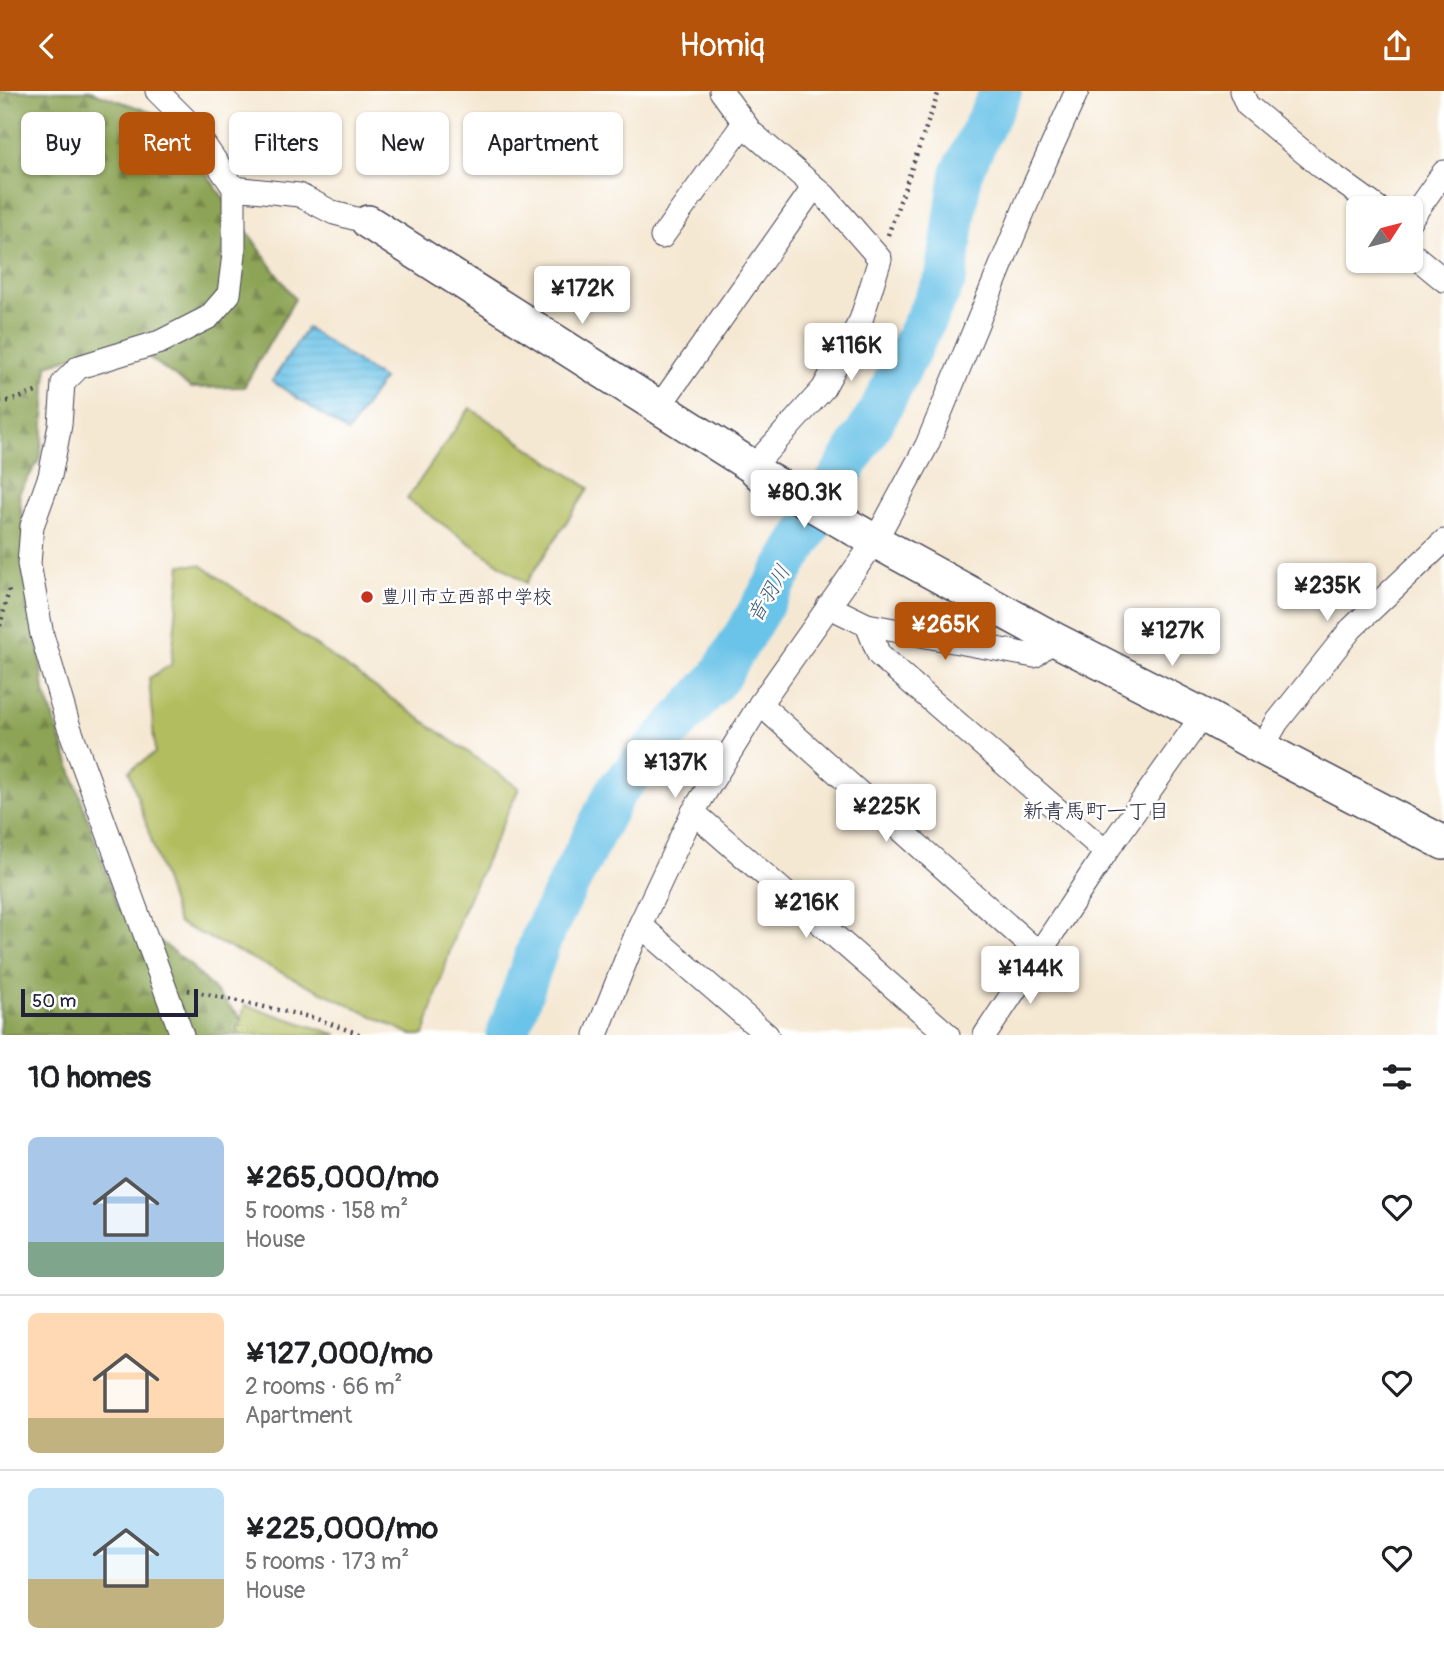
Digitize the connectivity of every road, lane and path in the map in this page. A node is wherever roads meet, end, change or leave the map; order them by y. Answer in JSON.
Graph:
{"nodes":[{"id":1,"x":157,"y":91,"type":"edge"},
{"id":2,"x":721,"y":91,"type":"edge"},
{"id":3,"x":939,"y":91,"type":"edge"},
{"id":4,"x":1077,"y":91,"type":"edge"},
{"id":5,"x":1241,"y":91,"type":"edge"},
{"id":6,"x":744,"y":123,"type":"junction"},
{"id":7,"x":1444,"y":172,"type":"edge"},
{"id":8,"x":814,"y":187,"type":"junction"},
{"id":9,"x":234,"y":188,"type":"junction"},
{"id":10,"x":1361,"y":196,"type":"edge"},
{"id":11,"x":1423,"y":202,"type":"edge"},
{"id":12,"x":368,"y":222,"type":"joint"},
{"id":13,"x":662,"y":237,"type":"dead end"},
{"id":14,"x":880,"y":259,"type":"junction"},
{"id":15,"x":1423,"y":263,"type":"edge"},
{"id":16,"x":1444,"y":280,"type":"edge"},
{"id":17,"x":62,"y":383,"type":"junction"},
{"id":18,"x":0,"y":401,"type":"edge"},
{"id":19,"x":659,"y":407,"type":"junction"},
{"id":20,"x":757,"y":471,"type":"junction"},
{"id":21,"x":875,"y":541,"type":"junction"},
{"id":22,"x":1444,"y":541,"type":"edge"},
{"id":23,"x":828,"y":607,"type":"junction"},
{"id":24,"x":867,"y":625,"type":"junction"},
{"id":25,"x":1054,"y":639,"type":"junction"},
{"id":26,"x":760,"y":704,"type":"junction"},
{"id":27,"x":1203,"y":715,"type":"junction"},
{"id":28,"x":1262,"y":748,"type":"junction"},
{"id":29,"x":693,"y":812,"type":"junction"},
{"id":30,"x":1444,"y":843,"type":"edge"},
{"id":31,"x":1106,"y":852,"type":"junction"},
{"id":32,"x":640,"y":925,"type":"junction"},
{"id":33,"x":1039,"y":953,"type":"junction"},
{"id":34,"x":163,"y":985,"type":"junction"},
{"id":35,"x":182,"y":1035,"type":"edge"},
{"id":36,"x":362,"y":1035,"type":"edge"},
{"id":37,"x":596,"y":1035,"type":"edge"},
{"id":38,"x":767,"y":1035,"type":"edge"},
{"id":39,"x":948,"y":1035,"type":"edge"},
{"id":40,"x":985,"y":1035,"type":"edge"}],
"edges":[{"from":1,"to":9,"type":"street"},
{"from":2,"to":6,"type":"street"},
{"from":3,"to":14,"type":"path"},
{"from":4,"to":21,"type":"street"},
{"from":5,"to":10,"type":"street"},
{"from":6,"to":8,"type":"street"},
{"from":6,"to":13,"type":"street"},
{"from":7,"to":11,"type":"street"},
{"from":8,"to":14,"type":"street"},
{"from":8,"to":19,"type":"street"},
{"from":9,"to":12,"type":"street"},
{"from":9,"to":17,"type":"street"},
{"from":12,"to":19,"type":"street"},
{"from":14,"to":20,"type":"street"},
{"from":15,"to":16,"type":"street"},
{"from":17,"to":18,"type":"path"},
{"from":17,"to":34,"type":"street"},
{"from":19,"to":20,"type":"street"},
{"from":20,"to":21,"type":"street"},
{"from":21,"to":23,"type":"street"},
{"from":21,"to":25,"type":"street"},
{"from":22,"to":28,"type":"street"},
{"from":23,"to":24,"type":"street"},
{"from":23,"to":26,"type":"street"},
{"from":24,"to":25,"type":"street"},
{"from":24,"to":31,"type":"street"},
{"from":25,"to":27,"type":"street"},
{"from":26,"to":29,"type":"street"},
{"from":26,"to":33,"type":"street"},
{"from":27,"to":28,"type":"street"},
{"from":27,"to":31,"type":"street"},
{"from":28,"to":30,"type":"street"},
{"from":29,"to":32,"type":"street"},
{"from":29,"to":39,"type":"street"},
{"from":31,"to":33,"type":"street"},
{"from":32,"to":37,"type":"street"},
{"from":32,"to":38,"type":"street"},
{"from":33,"to":40,"type":"street"},
{"from":34,"to":35,"type":"street"},
{"from":34,"to":36,"type":"path"}]}
